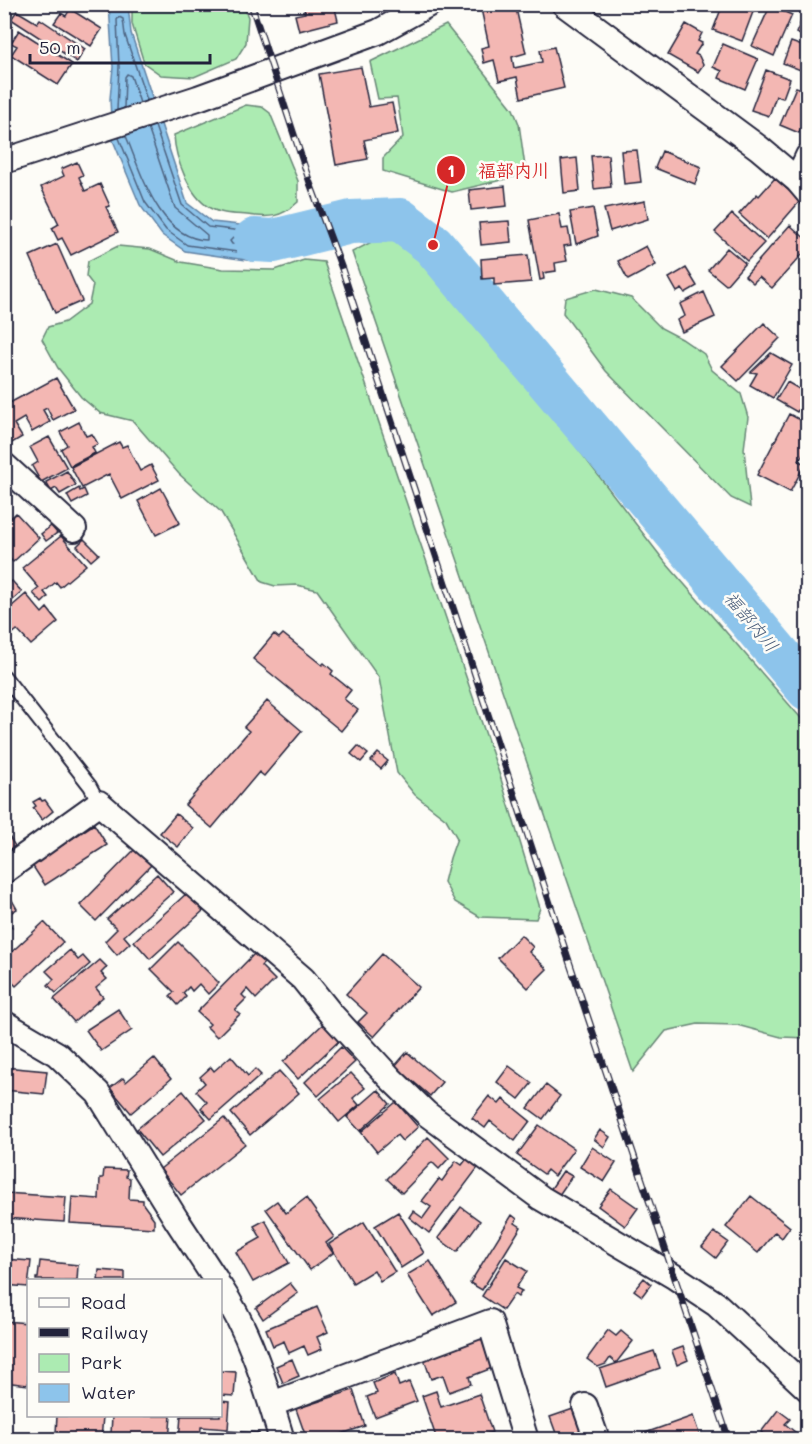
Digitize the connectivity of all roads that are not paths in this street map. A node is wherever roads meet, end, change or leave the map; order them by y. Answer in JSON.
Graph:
{"nodes":[{"id":1,"x":429,"y":4,"type":"edge"},
{"id":2,"x":564,"y":4,"type":"edge"},
{"id":3,"x":807,"y":156,"type":"edge"},
{"id":4,"x":4,"y":161,"type":"edge"},
{"id":5,"x":802,"y":187,"type":"edge"},
{"id":6,"x":4,"y":465,"type":"edge"},
{"id":7,"x":74,"y":529,"type":"dead end"},
{"id":8,"x":4,"y":676,"type":"edge"},
{"id":9,"x":99,"y":803,"type":"junction"},
{"id":10,"x":4,"y":871,"type":"edge"},
{"id":11,"x":4,"y":1023,"type":"edge"},
{"id":12,"x":215,"y":1279,"type":"edge"},
{"id":13,"x":222,"y":1290,"type":"edge"},
{"id":14,"x":807,"y":1389,"type":"edge"},
{"id":15,"x":272,"y":1404,"type":"junction"},
{"id":16,"x":585,"y":1406,"type":"dead end"},
{"id":17,"x":282,"y":1440,"type":"edge"},
{"id":18,"x":526,"y":1440,"type":"edge"},
{"id":19,"x":597,"y":1440,"type":"edge"}],
"edges":[{"from":1,"to":4,"type":"street"},
{"from":2,"to":5,"type":"street"},
{"from":3,"to":5,"type":"street"},
{"from":6,"to":7,"type":"street"},
{"from":8,"to":9,"type":"lane"},
{"from":9,"to":10,"type":"street"},
{"from":9,"to":14,"type":"street"},
{"from":11,"to":12,"type":"street"},
{"from":13,"to":15,"type":"street"},
{"from":15,"to":17,"type":"street"},
{"from":15,"to":18,"type":"street"},
{"from":16,"to":19,"type":"street"}]}
